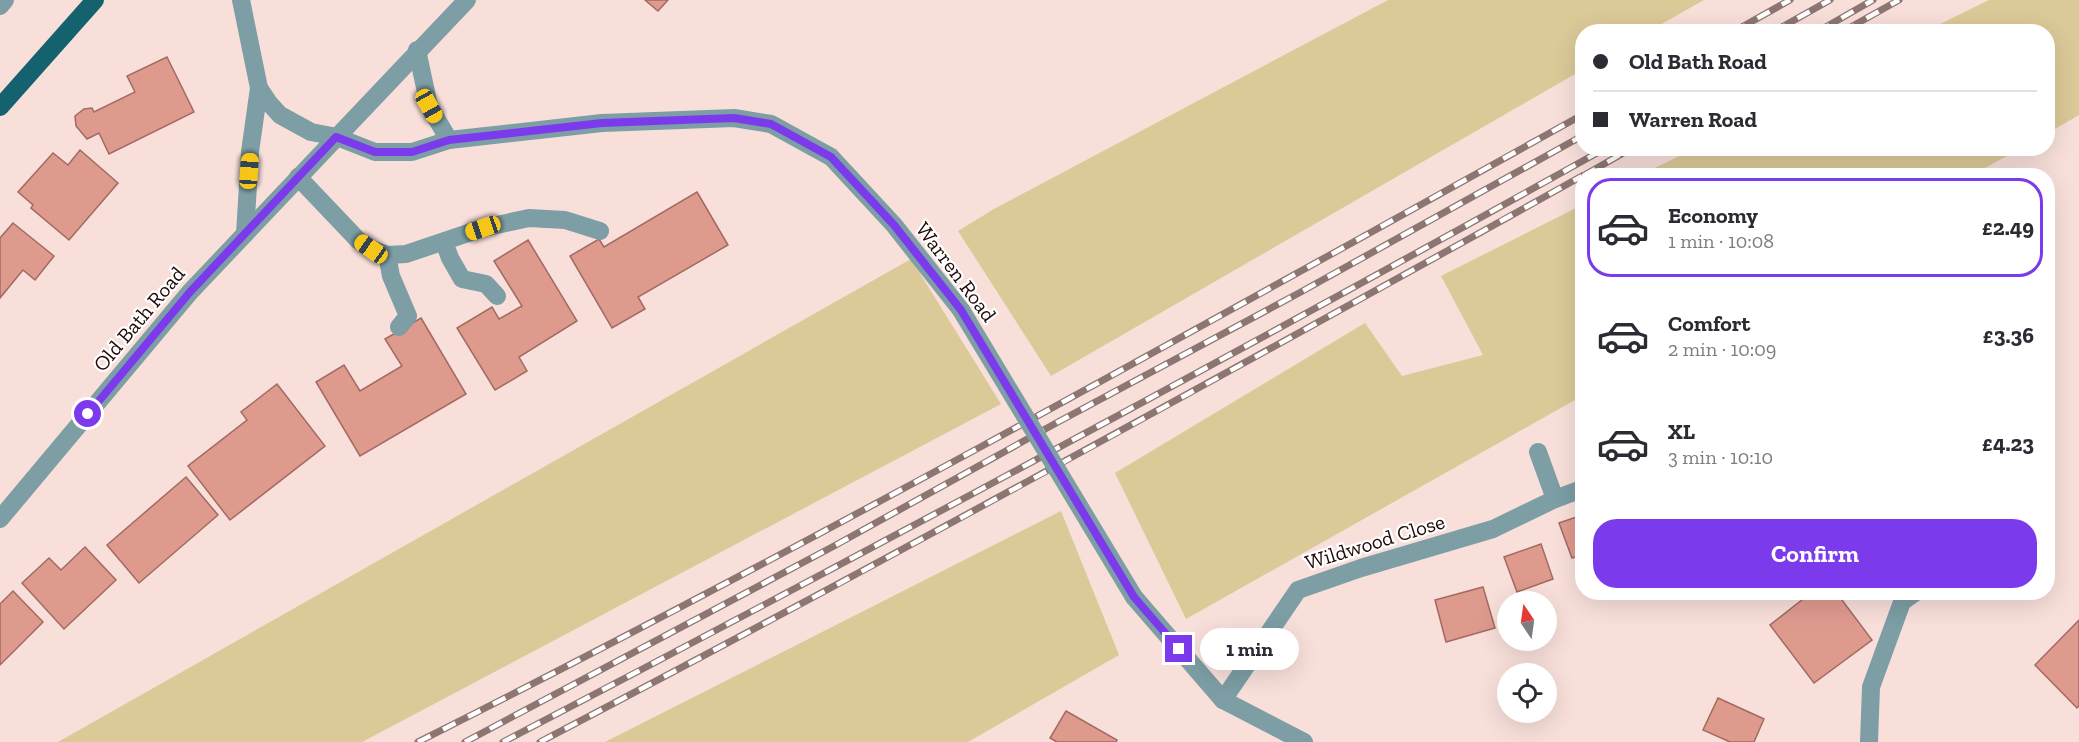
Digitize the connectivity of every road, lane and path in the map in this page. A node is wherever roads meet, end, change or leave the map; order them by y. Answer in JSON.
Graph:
{"nodes":[{"id":1,"x":4,"y":0,"type":"edge"},
{"id":2,"x":95,"y":0,"type":"edge"},
{"id":3,"x":241,"y":0,"type":"edge"},
{"id":4,"x":467,"y":0,"type":"edge"},
{"id":5,"x":0,"y":6,"type":"edge"},
{"id":6,"x":417,"y":51,"type":"junction"},
{"id":7,"x":259,"y":88,"type":"junction"},
{"id":8,"x":0,"y":107,"type":"edge"},
{"id":9,"x":336,"y":137,"type":"junction"},
{"id":10,"x":449,"y":140,"type":"junction"},
{"id":11,"x":298,"y":177,"type":"junction"},
{"id":12,"x":600,"y":231,"type":"dead end"},
{"id":13,"x":245,"y":234,"type":"junction"},
{"id":14,"x":444,"y":242,"type":"junction"},
{"id":15,"x":387,"y":255,"type":"junction"},
{"id":16,"x":497,"y":296,"type":"dead end"},
{"id":17,"x":399,"y":327,"type":"dead end"},
{"id":18,"x":1538,"y":452,"type":"dead end"},
{"id":19,"x":1575,"y":492,"type":"edge"},
{"id":20,"x":1555,"y":499,"type":"junction"},
{"id":21,"x":0,"y":519,"type":"edge"},
{"id":22,"x":1905,"y":600,"type":"edge"},
{"id":23,"x":1223,"y":700,"type":"junction"},
{"id":24,"x":1304,"y":742,"type":"edge"},
{"id":25,"x":1869,"y":742,"type":"edge"}],
"edges":[{"from":1,"to":5,"type":"street"},
{"from":2,"to":8,"type":"main road"},
{"from":3,"to":7,"type":"street","name":"Warren Road"},
{"from":4,"to":6,"type":"street","name":"Old Bath Road"},
{"from":6,"to":9,"type":"street","name":"Old Bath Road"},
{"from":6,"to":10,"type":"street"},
{"from":7,"to":9,"type":"street","name":"Warren Road"},
{"from":7,"to":13,"type":"street"},
{"from":9,"to":10,"type":"street","name":"Warren Road"},
{"from":9,"to":11,"type":"street","name":"Old Bath Road"},
{"from":10,"to":23,"type":"street","name":"Warren Road","bridge":true},
{"from":11,"to":13,"type":"street","name":"Old Bath Road"},
{"from":11,"to":15,"type":"street"},
{"from":12,"to":14,"type":"street"},
{"from":13,"to":21,"type":"street","name":"Old Bath Road"},
{"from":14,"to":15,"type":"street"},
{"from":14,"to":16,"type":"street"},
{"from":15,"to":17,"type":"street"},
{"from":18,"to":20,"type":"street"},
{"from":19,"to":20,"type":"street","name":"Wildwood Close"},
{"from":20,"to":23,"type":"street","name":"Wildwood Close"},
{"from":22,"to":25,"type":"street"},
{"from":23,"to":24,"type":"street","name":"Warren Road"}]}
